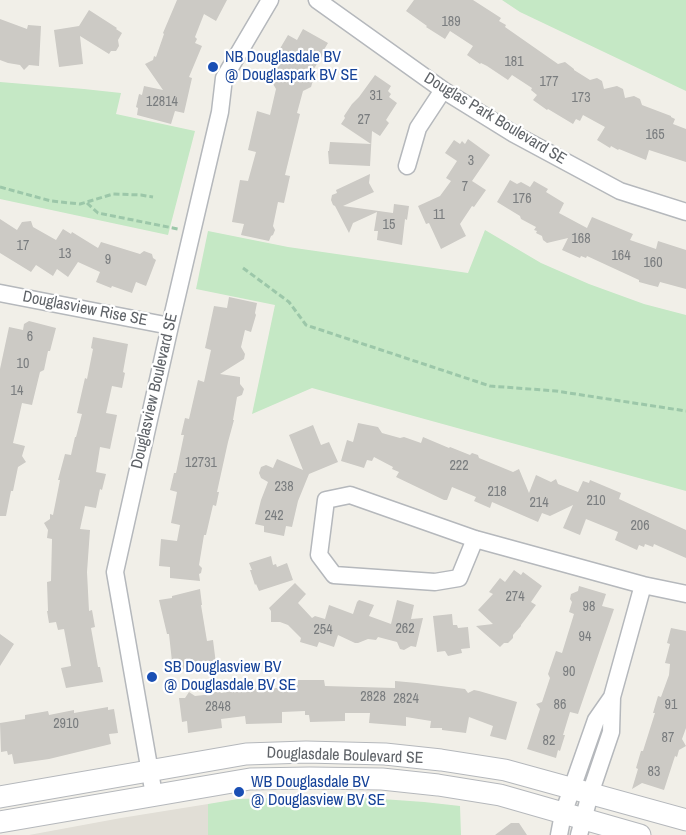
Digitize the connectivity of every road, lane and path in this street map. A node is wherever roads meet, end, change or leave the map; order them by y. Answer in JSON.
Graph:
{"nodes":[{"id":1,"x":270,"y":0,"type":"edge"},
{"id":2,"x":317,"y":0,"type":"edge"},
{"id":3,"x":442,"y":90,"type":"junction"},
{"id":4,"x":407,"y":166,"type":"dead end"},
{"id":5,"x":0,"y":187,"type":"edge"},
{"id":6,"x":153,"y":197,"type":"dead end"},
{"id":7,"x":87,"y":203,"type":"junction"},
{"id":8,"x":686,"y":212,"type":"edge"},
{"id":9,"x":178,"y":229,"type":"dead end"},
{"id":10,"x":243,"y":268,"type":"dead end"},
{"id":11,"x":0,"y":293,"type":"edge"},
{"id":12,"x":170,"y":326,"type":"junction"},
{"id":13,"x":686,"y":411,"type":"edge"},
{"id":14,"x":475,"y":539,"type":"junction"},
{"id":15,"x":643,"y":585,"type":"junction"},
{"id":16,"x":686,"y":594,"type":"edge"},
{"id":17,"x":149,"y":771,"type":"junction"},
{"id":18,"x":581,"y":792,"type":"junction"},
{"id":19,"x":154,"y":795,"type":"junction"},
{"id":20,"x":0,"y":797,"type":"edge"},
{"id":21,"x":686,"y":820,"type":"edge"},
{"id":22,"x":0,"y":822,"type":"edge"},
{"id":23,"x":575,"y":822,"type":"edge"},
{"id":24,"x":559,"y":835,"type":"edge"},
{"id":25,"x":640,"y":835,"type":"edge"}],
"edges":[{"from":1,"to":12,"type":"street","name":"Douglasview Boulevard SE"},
{"from":2,"to":3,"type":"street","name":"Douglas Park Boulevard SE"},
{"from":3,"to":4,"type":"street"},
{"from":3,"to":8,"type":"street","name":"Douglas Park Boulevard SE"},
{"from":5,"to":7,"type":"path"},
{"from":6,"to":7,"type":"path"},
{"from":7,"to":9,"type":"path"},
{"from":10,"to":13,"type":"path"},
{"from":11,"to":12,"type":"street","name":"Douglasview Rise SE"},
{"from":12,"to":17,"type":"street","name":"Douglasview Boulevard SE"},
{"from":14,"to":14,"type":"street"},
{"from":14,"to":15,"type":"street"},
{"from":15,"to":16,"type":"street"},
{"from":15,"to":18,"type":"street"},
{"from":17,"to":18,"type":"street","name":"Douglasdale Boulevard SE"},
{"from":17,"to":19,"type":"street","name":"Douglasview Boulevard SE"},
{"from":17,"to":20,"type":"street","name":"Douglasdale Boulevard SE"},
{"from":18,"to":21,"type":"street","name":"Douglasdale Boulevard SE"},
{"from":18,"to":23,"type":"street"},
{"from":19,"to":22,"type":"street","name":"Douglasdale Boulevard SE"},
{"from":19,"to":23,"type":"street","name":"Douglasdale Boulevard SE"},
{"from":23,"to":24,"type":"street"},
{"from":23,"to":25,"type":"street","name":"Douglasdale Boulevard SE"}]}
